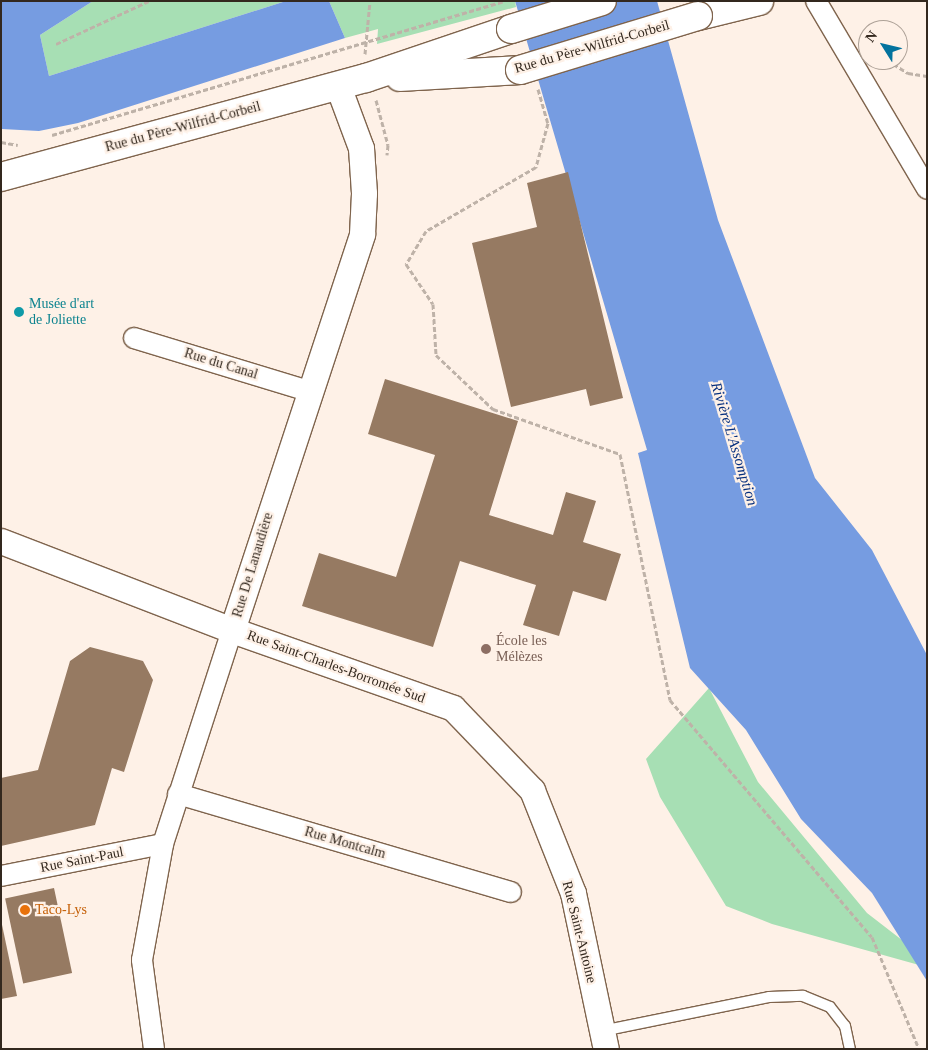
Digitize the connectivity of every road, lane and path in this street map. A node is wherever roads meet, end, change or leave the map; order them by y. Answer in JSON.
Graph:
{"nodes":[{"id":1,"x":150,"y":1,"type":"edge"},
{"id":2,"x":370,"y":1,"type":"edge"},
{"id":3,"x":503,"y":1,"type":"edge"},
{"id":4,"x":602,"y":1,"type":"edge"},
{"id":5,"x":759,"y":1,"type":"edge"},
{"id":6,"x":816,"y":1,"type":"edge"},
{"id":7,"x":364,"y":43,"type":"junction"},
{"id":8,"x":56,"y":44,"type":"dead end"},
{"id":9,"x":903,"y":70,"type":"edge"},
{"id":10,"x":927,"y":76,"type":"edge"},
{"id":11,"x":528,"y":77,"type":"junction"},
{"id":12,"x":366,"y":78,"type":"junction"},
{"id":13,"x":338,"y":86,"type":"junction"},
{"id":14,"x":44,"y":138,"type":"dead end"},
{"id":15,"x":1,"y":142,"type":"edge"},
{"id":16,"x":25,"y":143,"type":"dead end"},
{"id":17,"x":1,"y":177,"type":"edge"},
{"id":18,"x":927,"y":190,"type":"edge"},
{"id":19,"x":134,"y":338,"type":"dead end"},
{"id":20,"x":308,"y":391,"type":"junction"},
{"id":21,"x":1,"y":541,"type":"edge"},
{"id":22,"x":232,"y":630,"type":"junction"},
{"id":23,"x":532,"y":790,"type":"joint"},
{"id":24,"x":178,"y":794,"type":"junction"},
{"id":25,"x":163,"y":844,"type":"junction"},
{"id":26,"x":1,"y":876,"type":"edge"},
{"id":27,"x":511,"y":892,"type":"dead end"},
{"id":28,"x":604,"y":1040,"type":"edge"},
{"id":29,"x":154,"y":1049,"type":"edge"},
{"id":30,"x":850,"y":1049,"type":"edge"},
{"id":31,"x":919,"y":1049,"type":"edge"}],
"edges":[{"from":1,"to":8,"type":"path"},
{"from":2,"to":7,"type":"path"},
{"from":3,"to":7,"type":"path"},
{"from":4,"to":12,"type":"main road","name":"Rue du Père-Wilfrid-Corbeil","bridge":true},
{"from":5,"to":11,"type":"main road","name":"Rue du Père-Wilfrid-Corbeil","bridge":true},
{"from":6,"to":18,"type":"street"},
{"from":7,"to":14,"type":"path"},
{"from":9,"to":10,"type":"path"},
{"from":11,"to":12,"type":"main road","name":"Rue du Père-Wilfrid-Corbeil"},
{"from":11,"to":31,"type":"path"},
{"from":12,"to":13,"type":"main road","name":"Rue du Père-Wilfrid-Corbeil"},
{"from":13,"to":17,"type":"main road","name":"Rue du Père-Wilfrid-Corbeil"},
{"from":13,"to":20,"type":"street","name":"Rue De Lanaudière"},
{"from":15,"to":16,"type":"path"},
{"from":19,"to":20,"type":"street","name":"Rue du Canal"},
{"from":20,"to":22,"type":"street","name":"Rue De Lanaudière"},
{"from":21,"to":22,"type":"street","name":"Rue Saint-Charles-Borromée Sud"},
{"from":22,"to":23,"type":"street","name":"Rue Saint-Charles-Borromée Sud"},
{"from":22,"to":24,"type":"street","name":"Rue De Lanaudière"},
{"from":23,"to":28,"type":"street","name":"Rue Saint-Antoine"},
{"from":24,"to":25,"type":"street","name":"Rue De Lanaudière"},
{"from":24,"to":27,"type":"street","name":"Rue Montcalm"},
{"from":25,"to":26,"type":"street","name":"Rue Saint-Paul"},
{"from":25,"to":29,"type":"street","name":"Rue De Lanaudière"},
{"from":28,"to":30,"type":"lane"}]}
